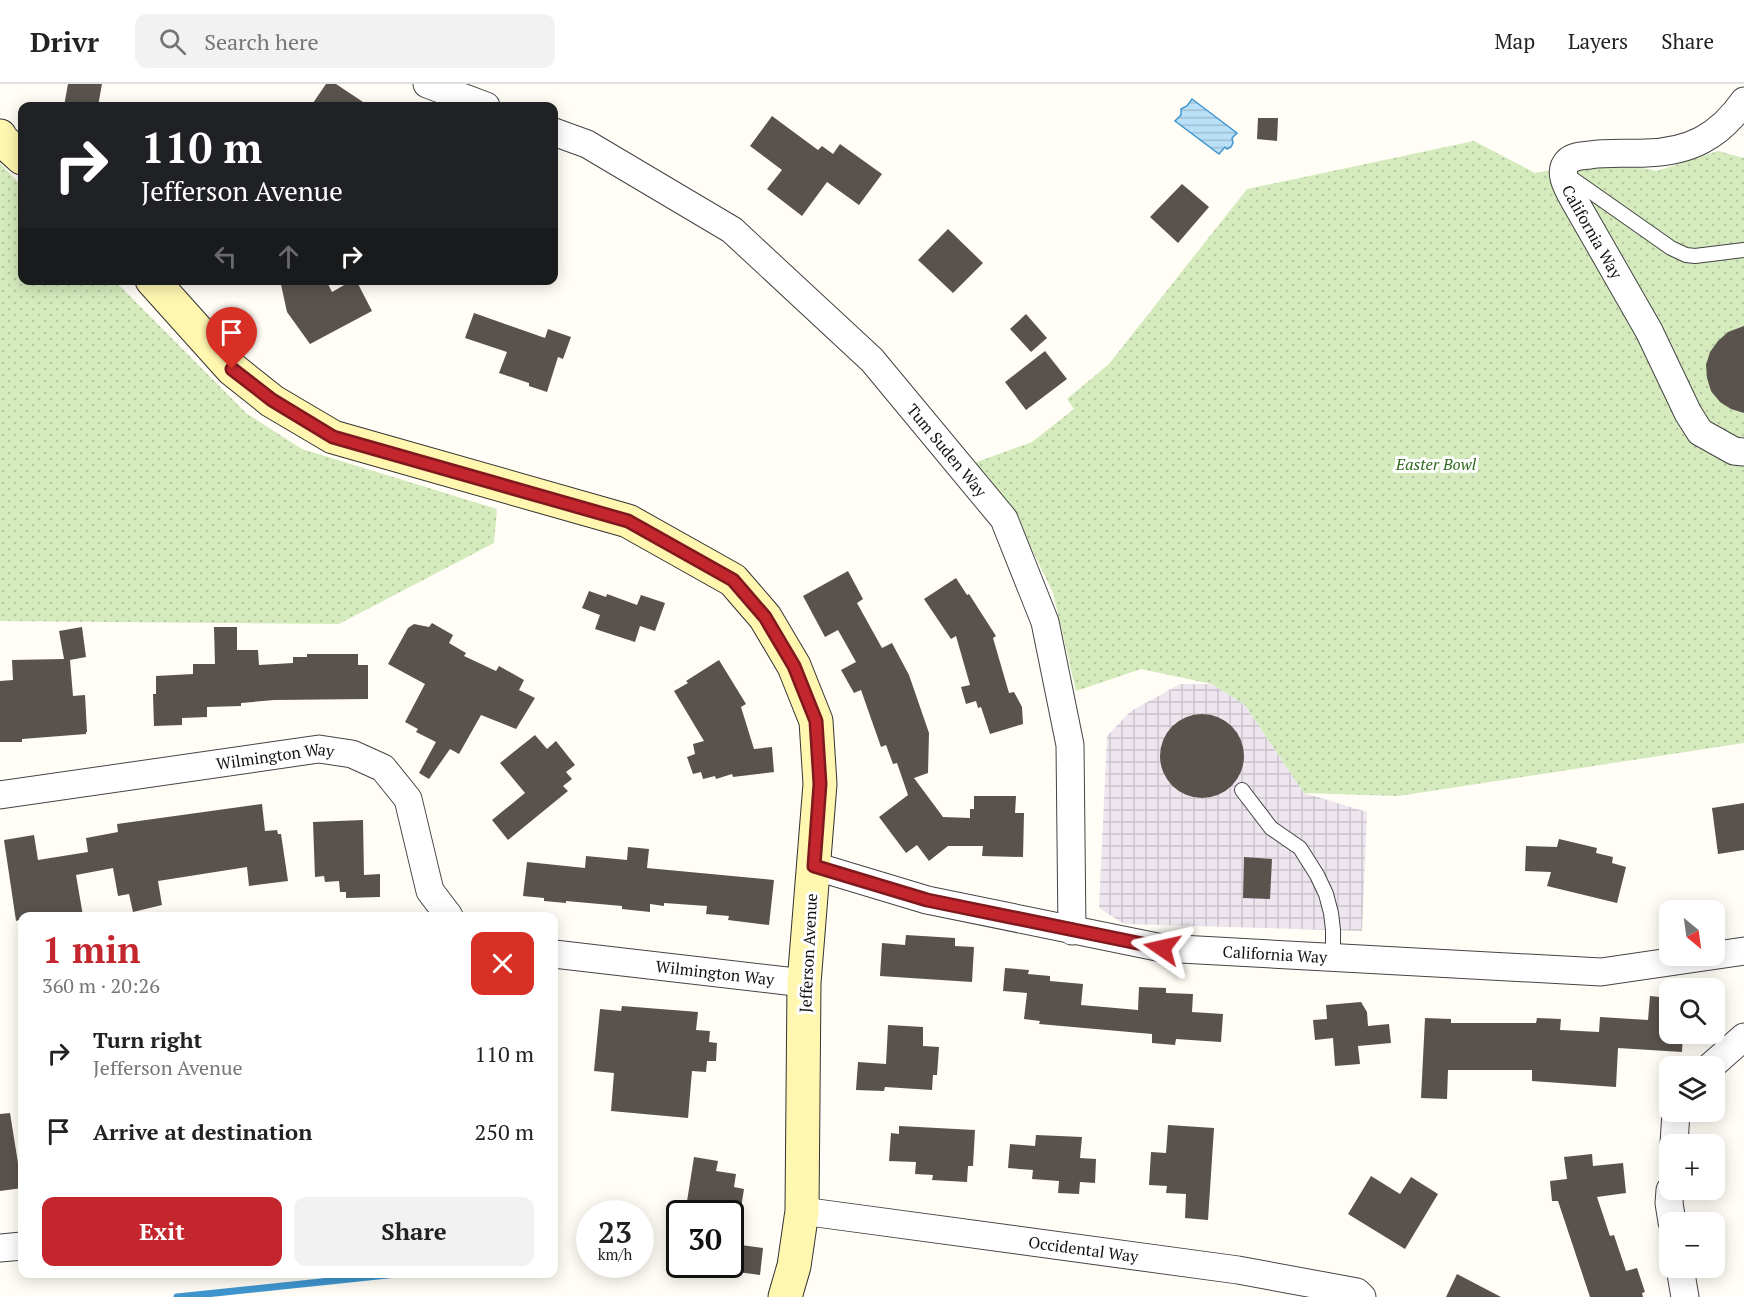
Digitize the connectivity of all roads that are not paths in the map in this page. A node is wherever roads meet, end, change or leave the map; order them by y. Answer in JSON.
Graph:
{"nodes":[{"id":1,"x":427,"y":84,"type":"edge"},
{"id":2,"x":1744,"y":101,"type":"edge"},
{"id":3,"x":475,"y":102,"type":"edge"},
{"id":4,"x":558,"y":133,"type":"edge"},
{"id":5,"x":0,"y":136,"type":"edge"},
{"id":6,"x":18,"y":154,"type":"edge"},
{"id":7,"x":1563,"y":172,"type":"junction"},
{"id":8,"x":1744,"y":250,"type":"edge"},
{"id":9,"x":156,"y":285,"type":"edge"},
{"id":10,"x":1744,"y":452,"type":"edge"},
{"id":11,"x":1242,"y":790,"type":"dead end"},
{"id":12,"x":0,"y":795,"type":"edge"},
{"id":13,"x":814,"y":866,"type":"junction"},
{"id":14,"x":445,"y":912,"type":"edge"},
{"id":15,"x":1072,"y":931,"type":"junction"},
{"id":16,"x":1744,"y":951,"type":"edge"},
{"id":17,"x":558,"y":954,"type":"edge"},
{"id":18,"x":1333,"y":957,"type":"junction"},
{"id":19,"x":804,"y":983,"type":"junction"},
{"id":20,"x":1744,"y":1038,"type":"edge"},
{"id":21,"x":1723,"y":1056,"type":"edge"},
{"id":22,"x":802,"y":1211,"type":"junction"},
{"id":23,"x":18,"y":1246,"type":"edge"},
{"id":24,"x":0,"y":1248,"type":"edge"},
{"id":25,"x":1682,"y":1278,"type":"edge"},
{"id":26,"x":785,"y":1297,"type":"edge"},
{"id":27,"x":1362,"y":1297,"type":"edge"},
{"id":28,"x":1685,"y":1297,"type":"edge"}],
"edges":[{"from":1,"to":3,"type":"street"},
{"from":2,"to":7,"type":"street","name":"California Way"},
{"from":4,"to":15,"type":"street","name":"Tum Suden Way"},
{"from":5,"to":6,"type":"street"},
{"from":7,"to":8,"type":"lane"},
{"from":7,"to":10,"type":"street","name":"California Way"},
{"from":9,"to":13,"type":"street","name":"Jefferson Avenue"},
{"from":11,"to":18,"type":"lane"},
{"from":12,"to":14,"type":"street","name":"Wilmington Way"},
{"from":13,"to":15,"type":"street","name":"California Way"},
{"from":13,"to":19,"type":"street","name":"Jefferson Avenue"},
{"from":15,"to":18,"type":"street","name":"California Way"},
{"from":16,"to":18,"type":"street","name":"California Way"},
{"from":17,"to":19,"type":"street","name":"Wilmington Way"},
{"from":19,"to":22,"type":"street","name":"Jefferson Avenue"},
{"from":20,"to":21,"type":"street"},
{"from":22,"to":26,"type":"street","name":"Jefferson Avenue"},
{"from":22,"to":27,"type":"street","name":"Occidental Way"},
{"from":23,"to":24,"type":"street"},
{"from":25,"to":28,"type":"street"}]}
